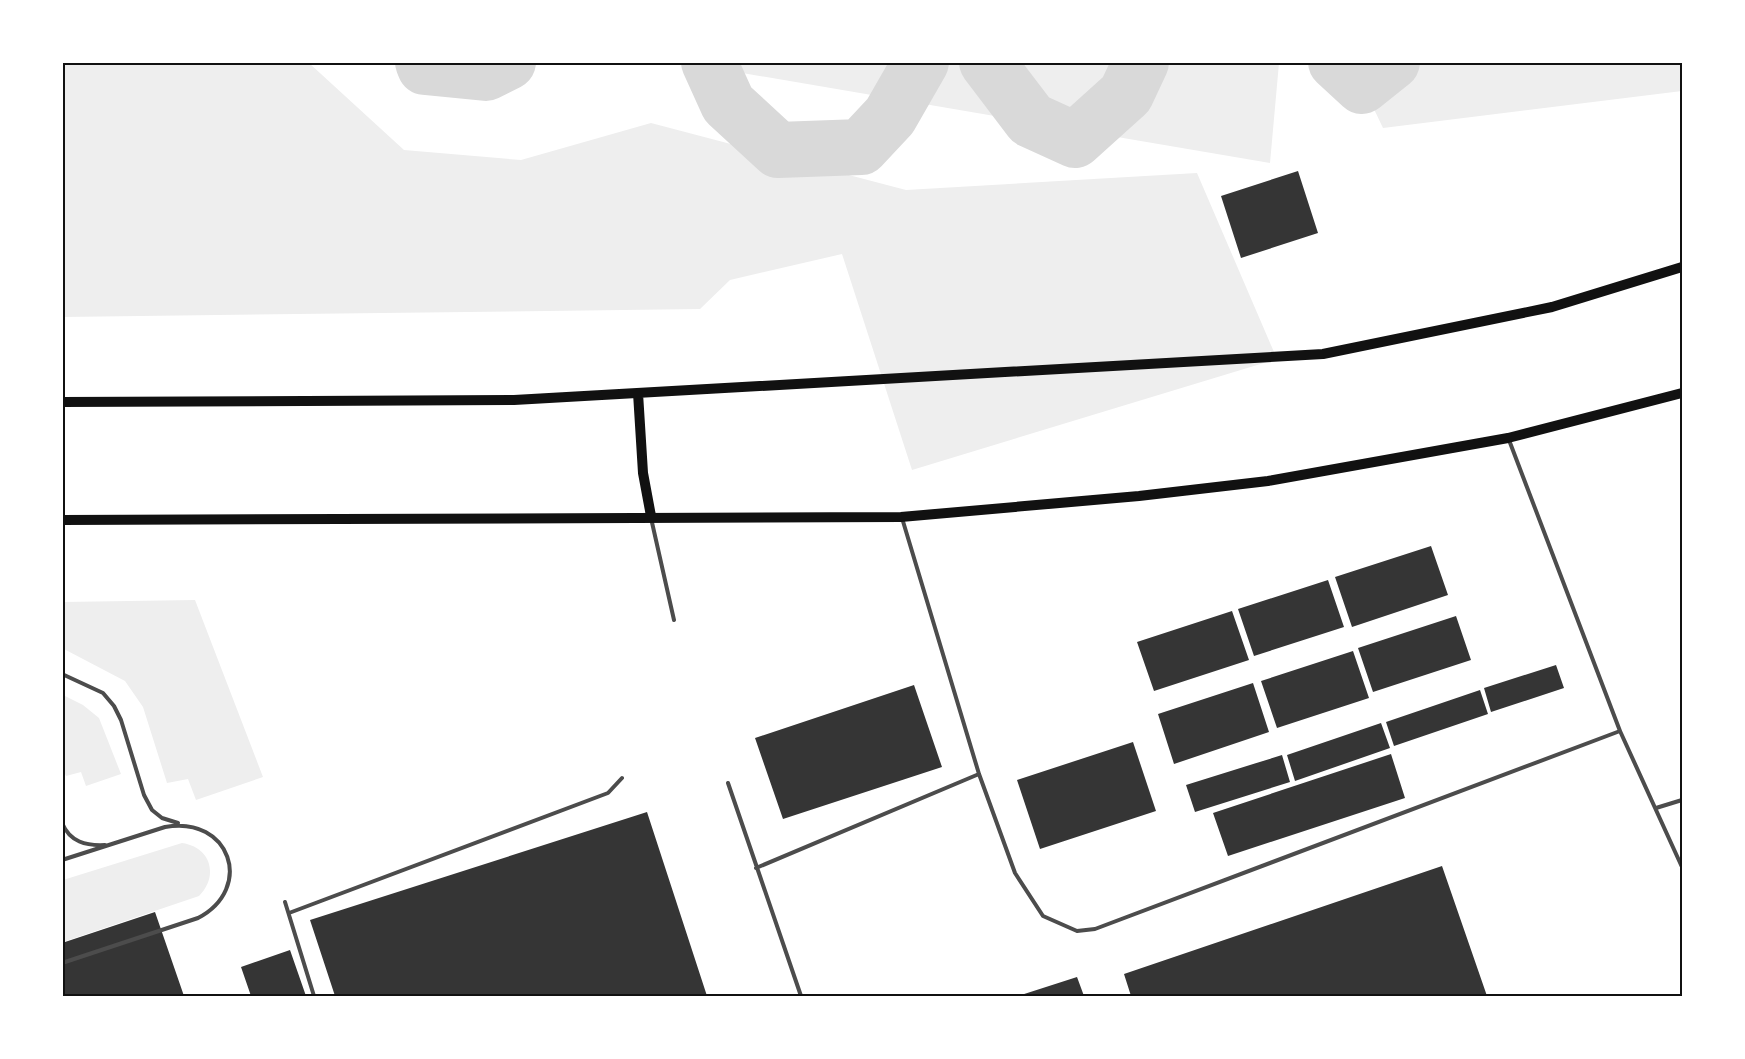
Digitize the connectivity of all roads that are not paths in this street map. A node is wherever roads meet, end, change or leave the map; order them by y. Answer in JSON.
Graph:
{"nodes":[{"id":1,"x":1682,"y":267,"type":"edge"},
{"id":2,"x":638,"y":393,"type":"junction"},
{"id":3,"x":1682,"y":393,"type":"edge"},
{"id":4,"x":62,"y":402,"type":"edge"},
{"id":5,"x":1508,"y":438,"type":"junction"},
{"id":6,"x":651,"y":516,"type":"junction"},
{"id":7,"x":901,"y":517,"type":"junction"},
{"id":8,"x":62,"y":520,"type":"edge"},
{"id":9,"x":674,"y":620,"type":"dead end"},
{"id":10,"x":62,"y":674,"type":"edge"},
{"id":11,"x":1620,"y":731,"type":"junction"},
{"id":12,"x":979,"y":774,"type":"junction"},
{"id":13,"x":622,"y":778,"type":"dead end"},
{"id":14,"x":728,"y":783,"type":"dead end"},
{"id":15,"x":1682,"y":800,"type":"edge"},
{"id":16,"x":1656,"y":808,"type":"junction"},
{"id":17,"x":62,"y":823,"type":"edge"},
{"id":18,"x":180,"y":824,"type":"junction"},
{"id":19,"x":109,"y":845,"type":"junction"},
{"id":20,"x":62,"y":860,"type":"edge"},
{"id":21,"x":1682,"y":867,"type":"edge"},
{"id":22,"x":756,"y":868,"type":"junction"},
{"id":23,"x":285,"y":902,"type":"dead end"},
{"id":24,"x":289,"y":913,"type":"junction"},
{"id":25,"x":62,"y":963,"type":"edge"},
{"id":26,"x":314,"y":996,"type":"edge"},
{"id":27,"x":801,"y":996,"type":"edge"}],
"edges":[{"from":1,"to":2,"type":"main road"},
{"from":2,"to":4,"type":"main road"},
{"from":2,"to":6,"type":"main road"},
{"from":3,"to":5,"type":"main road"},
{"from":5,"to":7,"type":"main road"},
{"from":5,"to":11,"type":"lane"},
{"from":6,"to":7,"type":"main road"},
{"from":6,"to":8,"type":"main road"},
{"from":6,"to":9,"type":"lane"},
{"from":7,"to":12,"type":"lane"},
{"from":10,"to":18,"type":"lane"},
{"from":11,"to":12,"type":"lane"},
{"from":11,"to":16,"type":"lane"},
{"from":12,"to":22,"type":"lane"},
{"from":13,"to":24,"type":"lane"},
{"from":14,"to":22,"type":"lane"},
{"from":15,"to":16,"type":"lane"},
{"from":16,"to":21,"type":"lane"},
{"from":17,"to":19,"type":"lane"},
{"from":18,"to":19,"type":"lane"},
{"from":18,"to":25,"type":"lane"},
{"from":19,"to":20,"type":"lane"},
{"from":22,"to":27,"type":"lane"},
{"from":23,"to":24,"type":"lane"},
{"from":24,"to":26,"type":"lane"}]}
